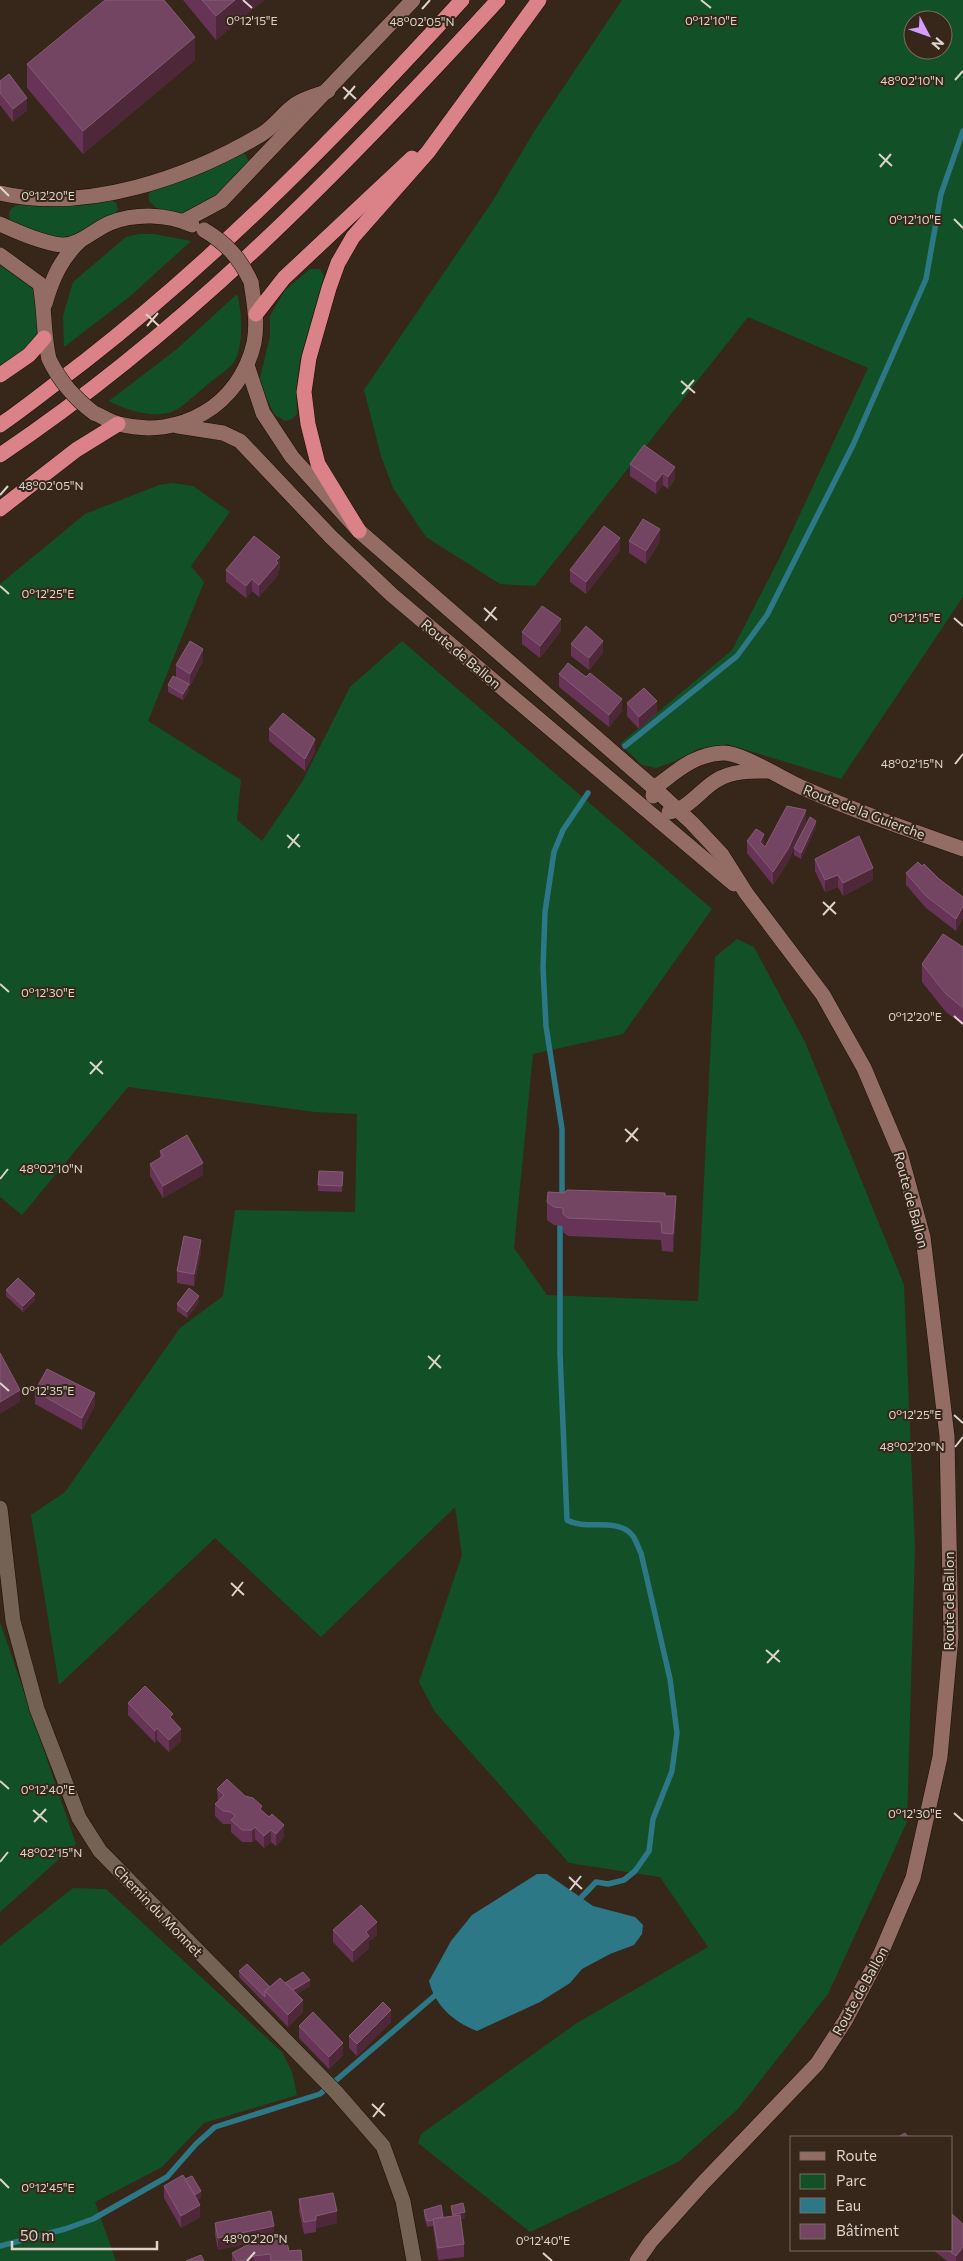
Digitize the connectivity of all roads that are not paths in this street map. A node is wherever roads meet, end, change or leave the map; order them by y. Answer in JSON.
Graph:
{"nodes":[{"id":1,"x":413,"y":0,"type":"edge"},
{"id":2,"x":462,"y":0,"type":"edge"},
{"id":3,"x":498,"y":0,"type":"edge"},
{"id":4,"x":539,"y":0,"type":"edge"},
{"id":5,"x":328,"y":91,"type":"junction"},
{"id":6,"x":447,"y":125,"type":"junction"},
{"id":7,"x":0,"y":193,"type":"edge"},
{"id":8,"x":184,"y":221,"type":"junction"},
{"id":9,"x":0,"y":224,"type":"edge"},
{"id":10,"x":83,"y":238,"type":"junction"},
{"id":11,"x":0,"y":255,"type":"edge"},
{"id":12,"x":44,"y":305,"type":"junction"},
{"id":13,"x":256,"y":314,"type":"junction"},
{"id":14,"x":44,"y":338,"type":"junction"},
{"id":15,"x":247,"y":366,"type":"junction"},
{"id":16,"x":0,"y":375,"type":"edge"},
{"id":17,"x":0,"y":424,"type":"edge"},
{"id":18,"x":118,"y":424,"type":"junction"},
{"id":19,"x":178,"y":426,"type":"junction"},
{"id":20,"x":0,"y":455,"type":"edge"},
{"id":21,"x":0,"y":509,"type":"edge"},
{"id":22,"x":359,"y":531,"type":"junction"},
{"id":23,"x":767,"y":771,"type":"junction"},
{"id":24,"x":654,"y":788,"type":"junction"},
{"id":25,"x":679,"y":811,"type":"junction"},
{"id":26,"x":651,"y":813,"type":"junction"},
{"id":27,"x":963,"y":849,"type":"edge"},
{"id":28,"x":746,"y":893,"type":"junction"},
{"id":29,"x":0,"y":1508,"type":"edge"},
{"id":30,"x":414,"y":2261,"type":"edge"},
{"id":31,"x":637,"y":2261,"type":"edge"}],
"edges":[{"from":1,"to":5,"type":"main road"},
{"from":2,"to":17,"type":"highway"},
{"from":3,"to":20,"type":"highway"},
{"from":4,"to":6,"type":"highway"},
{"from":5,"to":7,"type":"main road"},
{"from":5,"to":8,"type":"main road"},
{"from":6,"to":13,"type":"highway"},
{"from":6,"to":22,"type":"highway"},
{"from":8,"to":10,"type":"main road"},
{"from":8,"to":13,"type":"main road","bridge":true},
{"from":9,"to":10,"type":"main road"},
{"from":10,"to":12,"type":"main road"},
{"from":11,"to":12,"type":"main road"},
{"from":12,"to":14,"type":"main road"},
{"from":13,"to":15,"type":"main road"},
{"from":14,"to":16,"type":"highway"},
{"from":14,"to":18,"type":"main road","bridge":true},
{"from":15,"to":19,"type":"main road"},
{"from":15,"to":22,"type":"main road","name":"Route de Ballon"},
{"from":18,"to":19,"type":"main road"},
{"from":18,"to":21,"type":"highway"},
{"from":19,"to":26,"type":"main road","name":"Route de Ballon"},
{"from":22,"to":24,"type":"main road","name":"Route de Ballon"},
{"from":23,"to":24,"type":"main road","name":"Route de la Guierche"},
{"from":23,"to":25,"type":"main road","name":"Route de la Guierche"},
{"from":23,"to":27,"type":"main road","name":"Route de la Guierche"},
{"from":24,"to":25,"type":"main road","name":"Route de Ballon"},
{"from":24,"to":26,"type":"main road"},
{"from":25,"to":26,"type":"main road"},
{"from":25,"to":28,"type":"main road","name":"Route de Ballon"},
{"from":26,"to":28,"type":"main road","name":"Route de Ballon"},
{"from":28,"to":31,"type":"main road","name":"Route de Ballon"},
{"from":29,"to":30,"type":"street","name":"Chemin du Monnet"}]}
